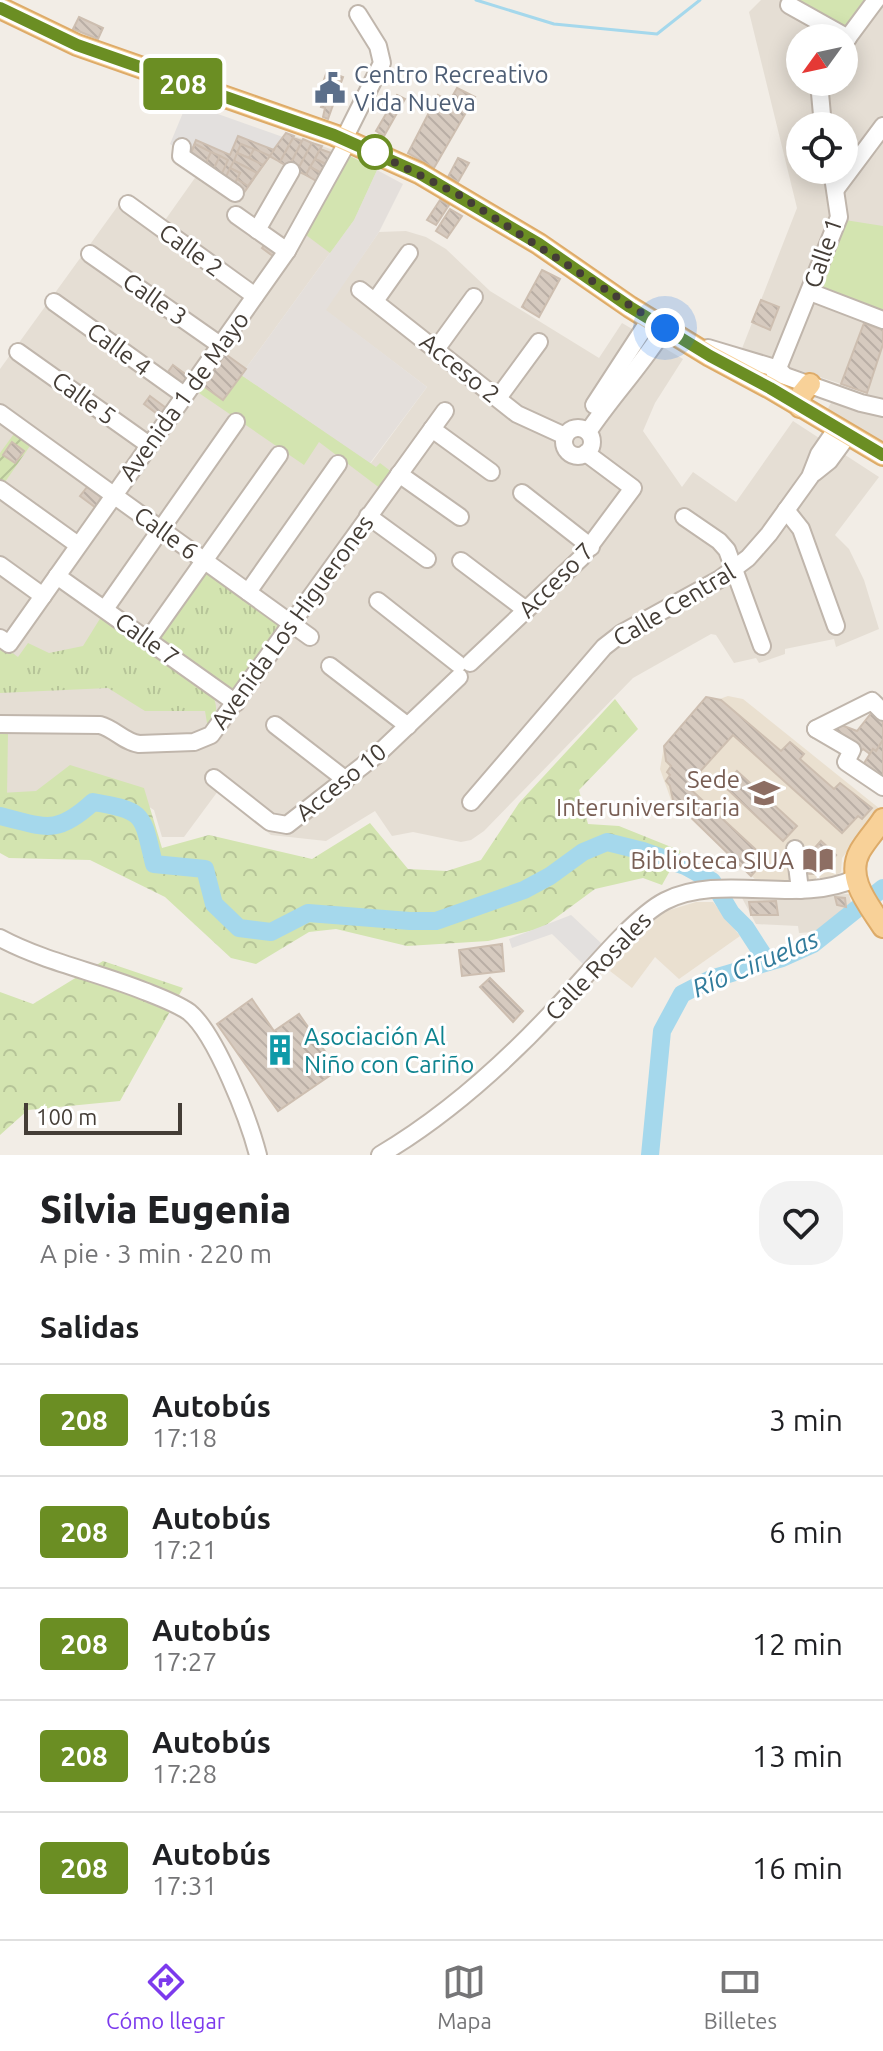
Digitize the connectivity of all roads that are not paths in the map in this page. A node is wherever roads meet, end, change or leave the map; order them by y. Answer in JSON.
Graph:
{"nodes":[{"id":1,"x":876,"y":0,"type":"edge"},
{"id":2,"x":789,"y":5,"type":"dead end"},
{"id":3,"x":0,"y":8,"type":"edge"},
{"id":4,"x":358,"y":14,"type":"dead end"},
{"id":5,"x":819,"y":24,"type":"edge"},
{"id":6,"x":858,"y":25,"type":"edge"},
{"id":7,"x":883,"y":126,"type":"edge"},
{"id":8,"x":346,"y":140,"type":"junction"},
{"id":9,"x":182,"y":147,"type":"dead end"},
{"id":10,"x":291,"y":171,"type":"dead end"},
{"id":11,"x":835,"y":184,"type":"edge"},
{"id":12,"x":836,"y":189,"type":"junction"},
{"id":13,"x":235,"y":193,"type":"dead end"},
{"id":14,"x":128,"y":204,"type":"dead end"},
{"id":15,"x":236,"y":215,"type":"dead end"},
{"id":16,"x":257,"y":230,"type":"junction"},
{"id":17,"x":287,"y":251,"type":"junction"},
{"id":18,"x":409,"y":253,"type":"dead end"},
{"id":19,"x":90,"y":254,"type":"dead end"},
{"id":20,"x":360,"y":290,"type":"dead end"},
{"id":21,"x":810,"y":292,"type":"junction"},
{"id":22,"x":255,"y":296,"type":"junction"},
{"id":23,"x":474,"y":297,"type":"dead end"},
{"id":24,"x":375,"y":301,"type":"junction"},
{"id":25,"x":54,"y":302,"type":"dead end"},
{"id":26,"x":883,"y":320,"type":"edge"},
{"id":27,"x":658,"y":324,"type":"junction"},
{"id":28,"x":636,"y":341,"type":"junction"},
{"id":29,"x":539,"y":342,"type":"dead end"},
{"id":30,"x":220,"y":345,"type":"junction"},
{"id":31,"x":437,"y":348,"type":"junction"},
{"id":32,"x":651,"y":350,"type":"junction"},
{"id":33,"x":18,"y":352,"type":"dead end"},
{"id":34,"x":774,"y":379,"type":"junction"},
{"id":35,"x":810,"y":384,"type":"junction"},
{"id":36,"x":609,"y":392,"type":"junction"},
{"id":37,"x":184,"y":395,"type":"junction"},
{"id":38,"x":498,"y":398,"type":"junction"},
{"id":39,"x":800,"y":407,"type":"junction"},
{"id":40,"x":883,"y":408,"type":"edge"},
{"id":41,"x":445,"y":411,"type":"dead end"},
{"id":42,"x":0,"y":413,"type":"edge"},
{"id":43,"x":236,"y":422,"type":"dead end"},
{"id":44,"x":432,"y":429,"type":"junction"},
{"id":45,"x":585,"y":430,"type":"junction"},
{"id":46,"x":842,"y":432,"type":"junction"},
{"id":47,"x":565,"y":436,"type":"junction"},
{"id":48,"x":149,"y":445,"type":"junction"},
{"id":49,"x":586,"y":453,"type":"junction"},
{"id":50,"x":279,"y":455,"type":"dead end"},
{"id":51,"x":883,"y":455,"type":"edge"},
{"id":52,"x":338,"y":464,"type":"dead end"},
{"id":53,"x":491,"y":472,"type":"dead end"},
{"id":54,"x":399,"y":474,"type":"junction"},
{"id":55,"x":0,"y":489,"type":"edge"},
{"id":56,"x":522,"y":493,"type":"dead end"},
{"id":57,"x":114,"y":494,"type":"junction"},
{"id":58,"x":786,"y":510,"type":"junction"},
{"id":59,"x":368,"y":516,"type":"junction"},
{"id":60,"x":460,"y":517,"type":"dead end"},
{"id":61,"x":684,"y":517,"type":"dead end"},
{"id":62,"x":160,"y":528,"type":"junction"},
{"id":63,"x":78,"y":545,"type":"junction"},
{"id":64,"x":591,"y":547,"type":"junction"},
{"id":65,"x":427,"y":559,"type":"dead end"},
{"id":66,"x":205,"y":561,"type":"junction"},
{"id":67,"x":461,"y":561,"type":"dead end"},
{"id":68,"x":0,"y":565,"type":"edge"},
{"id":69,"x":735,"y":569,"type":"junction"},
{"id":70,"x":57,"y":576,"type":"junction"},
{"id":71,"x":248,"y":592,"type":"junction"},
{"id":72,"x":43,"y":596,"type":"junction"},
{"id":73,"x":378,"y":601,"type":"dead end"},
{"id":74,"x":105,"y":609,"type":"junction"},
{"id":75,"x":526,"y":610,"type":"junction"},
{"id":76,"x":293,"y":625,"type":"junction"},
{"id":77,"x":836,"y":626,"type":"dead end"},
{"id":78,"x":310,"y":637,"type":"dead end"},
{"id":79,"x":148,"y":640,"type":"junction"},
{"id":80,"x":4,"y":641,"type":"edge"},
{"id":81,"x":762,"y":646,"type":"dead end"},
{"id":82,"x":330,"y":666,"type":"dead end"},
{"id":83,"x":462,"y":668,"type":"junction"},
{"id":84,"x":236,"y":703,"type":"junction"},
{"id":85,"x":883,"y":712,"type":"edge"},
{"id":86,"x":0,"y":724,"type":"edge"},
{"id":87,"x":275,"y":725,"type":"dead end"},
{"id":88,"x":408,"y":726,"type":"junction"},
{"id":89,"x":214,"y":778,"type":"dead end"},
{"id":90,"x":346,"y":780,"type":"junction"},
{"id":91,"x":881,"y":780,"type":"edge"},
{"id":92,"x":471,"y":802,"type":"dead end"},
{"id":93,"x":883,"y":819,"type":"edge"},
{"id":94,"x":790,"y":853,"type":"dead end"},
{"id":95,"x":793,"y":889,"type":"junction"},
{"id":96,"x":868,"y":899,"type":"edge"},
{"id":97,"x":883,"y":927,"type":"edge"},
{"id":98,"x":0,"y":938,"type":"edge"},
{"id":99,"x":258,"y":1155,"type":"edge"},
{"id":100,"x":380,"y":1155,"type":"edge"}],
"edges":[{"from":1,"to":6,"type":"street"},
{"from":2,"to":5,"type":"street"},
{"from":3,"to":8,"type":"main road"},
{"from":4,"to":8,"type":"street","name":"Avenida 1 de Mayo"},
{"from":7,"to":12,"type":"street","name":"Calle 1"},
{"from":8,"to":17,"type":"street","name":"Avenida 1 de Mayo"},
{"from":8,"to":27,"type":"main road"},
{"from":9,"to":13,"type":"street"},
{"from":10,"to":16,"type":"street"},
{"from":11,"to":12,"type":"street"},
{"from":12,"to":21,"type":"street","name":"Calle 1"},
{"from":14,"to":22,"type":"street","name":"Calle 2"},
{"from":15,"to":16,"type":"street"},
{"from":16,"to":17,"type":"street"},
{"from":17,"to":22,"type":"street","name":"Avenida 1 de Mayo"},
{"from":18,"to":24,"type":"street"},
{"from":19,"to":30,"type":"street","name":"Calle 3"},
{"from":20,"to":24,"type":"street","name":"Acceso 2"},
{"from":21,"to":26,"type":"street"},
{"from":21,"to":34,"type":"street","name":"Calle 1"},
{"from":22,"to":30,"type":"street","name":"Avenida 1 de Mayo"},
{"from":23,"to":31,"type":"street"},
{"from":24,"to":31,"type":"street","name":"Acceso 2"},
{"from":25,"to":37,"type":"street","name":"Calle 4"},
{"from":27,"to":28,"type":"street"},
{"from":27,"to":32,"type":"street"},
{"from":27,"to":34,"type":"main road"},
{"from":28,"to":32,"type":"street"},
{"from":28,"to":36,"type":"street"},
{"from":29,"to":38,"type":"street"},
{"from":30,"to":37,"type":"street","name":"Avenida 1 de Mayo"},
{"from":31,"to":38,"type":"street","name":"Acceso 2"},
{"from":32,"to":36,"type":"street"},
{"from":33,"to":48,"type":"street","name":"Calle 5"},
{"from":34,"to":35,"type":"street"},
{"from":34,"to":39,"type":"main road"},
{"from":35,"to":39,"type":"main road"},
{"from":35,"to":40,"type":"street"},
{"from":36,"to":45,"type":"street"},
{"from":37,"to":48,"type":"street","name":"Avenida 1 de Mayo"},
{"from":38,"to":47,"type":"street","name":"Acceso 2"},
{"from":39,"to":46,"type":"main road"},
{"from":41,"to":44,"type":"street","name":"Avenida Los Higuerones"},
{"from":42,"to":57,"type":"street","name":"Calle 6"},
{"from":43,"to":62,"type":"street"},
{"from":44,"to":53,"type":"street"},
{"from":44,"to":54,"type":"street","name":"Avenida Los Higuerones"},
{"from":45,"to":47,"type":"street"},
{"from":45,"to":49,"type":"street"},
{"from":46,"to":51,"type":"main road"},
{"from":46,"to":58,"type":"street","name":"Calle Central"},
{"from":47,"to":49,"type":"street"},
{"from":48,"to":57,"type":"street","name":"Avenida 1 de Mayo"},
{"from":49,"to":64,"type":"street","name":"Acceso 7"},
{"from":50,"to":66,"type":"street"},
{"from":52,"to":71,"type":"street"},
{"from":54,"to":59,"type":"street","name":"Avenida Los Higuerones"},
{"from":54,"to":60,"type":"street"},
{"from":55,"to":63,"type":"street"},
{"from":56,"to":64,"type":"street"},
{"from":57,"to":62,"type":"street","name":"Calle 6"},
{"from":57,"to":63,"type":"street","name":"Avenida 1 de Mayo"},
{"from":58,"to":69,"type":"street","name":"Calle Central"},
{"from":58,"to":77,"type":"street"},
{"from":59,"to":65,"type":"street"},
{"from":59,"to":76,"type":"street","name":"Avenida Los Higuerones"},
{"from":61,"to":69,"type":"street"},
{"from":62,"to":66,"type":"street","name":"Calle 6"},
{"from":62,"to":74,"type":"street"},
{"from":63,"to":70,"type":"street","name":"Avenida 1 de Mayo"},
{"from":64,"to":75,"type":"street","name":"Acceso 7"},
{"from":66,"to":71,"type":"street","name":"Calle 6"},
{"from":66,"to":79,"type":"street"},
{"from":67,"to":75,"type":"street"},
{"from":68,"to":72,"type":"street"},
{"from":69,"to":81,"type":"street"},
{"from":69,"to":92,"type":"street","name":"Calle Central"},
{"from":70,"to":72,"type":"street","name":"Avenida 1 de Mayo"},
{"from":70,"to":74,"type":"street","name":"Calle 7"},
{"from":71,"to":76,"type":"street","name":"Calle 6"},
{"from":72,"to":80,"type":"street","name":"Avenida 1 de Mayo"},
{"from":73,"to":83,"type":"street"},
{"from":74,"to":79,"type":"street","name":"Calle 7"},
{"from":75,"to":83,"type":"street","name":"Acceso 7"},
{"from":76,"to":78,"type":"street","name":"Calle 6"},
{"from":76,"to":84,"type":"street","name":"Avenida Los Higuerones"},
{"from":79,"to":84,"type":"street","name":"Calle 7"},
{"from":82,"to":88,"type":"street"},
{"from":83,"to":88,"type":"street","name":"Acceso 10"},
{"from":84,"to":86,"type":"street","name":"Avenida Los Higuerones"},
{"from":85,"to":91,"type":"street"},
{"from":87,"to":90,"type":"street"},
{"from":88,"to":90,"type":"street","name":"Acceso 10"},
{"from":89,"to":90,"type":"street","name":"Acceso 10"},
{"from":93,"to":96,"type":"main road"},
{"from":94,"to":95,"type":"street"},
{"from":95,"to":96,"type":"street","name":"Calle Rosales"},
{"from":95,"to":100,"type":"street","name":"Calle Rosales"},
{"from":96,"to":97,"type":"main road"},
{"from":98,"to":99,"type":"street"}]}
